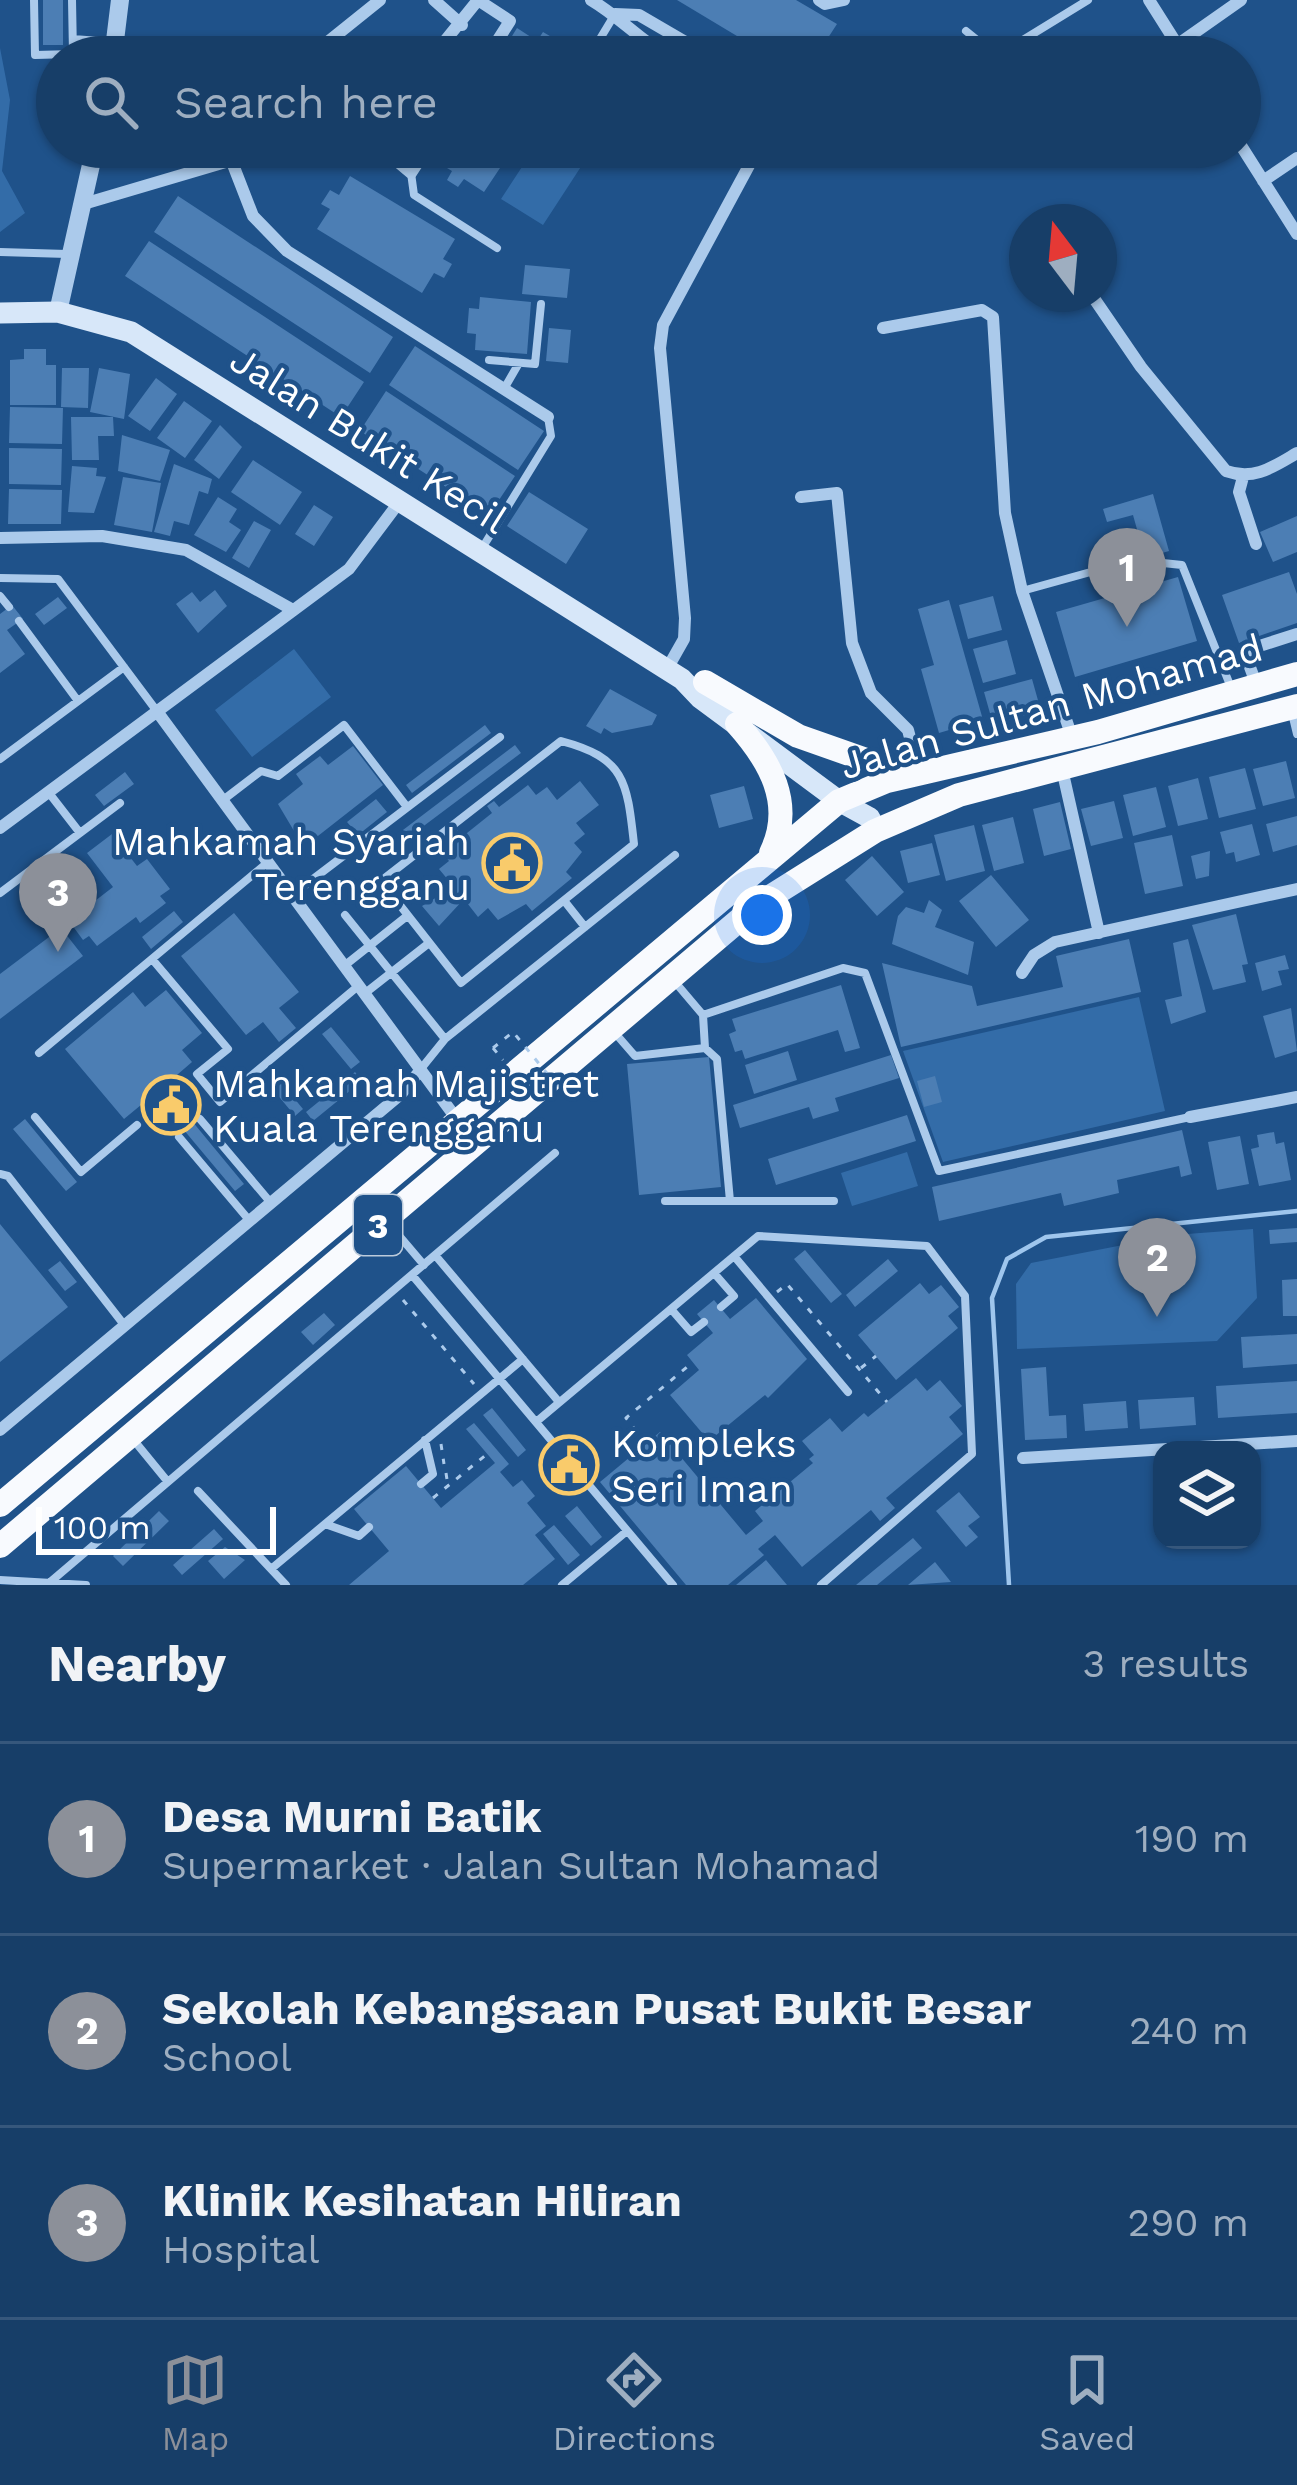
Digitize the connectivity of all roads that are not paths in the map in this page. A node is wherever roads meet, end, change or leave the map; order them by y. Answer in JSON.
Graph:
{"nodes":[{"id":1,"x":34,"y":0,"type":"edge"},
{"id":2,"x":72,"y":0,"type":"edge"},
{"id":3,"x":120,"y":0,"type":"edge"},
{"id":4,"x":380,"y":0,"type":"edge"},
{"id":5,"x":434,"y":0,"type":"edge"},
{"id":6,"x":478,"y":0,"type":"edge"},
{"id":7,"x":591,"y":0,"type":"edge"},
{"id":8,"x":819,"y":0,"type":"edge"},
{"id":9,"x":844,"y":0,"type":"edge"},
{"id":10,"x":1088,"y":0,"type":"edge"},
{"id":11,"x":1149,"y":0,"type":"edge"},
{"id":12,"x":1241,"y":0,"type":"edge"},
{"id":13,"x":617,"y":7,"type":"edge"},
{"id":14,"x":462,"y":25,"type":"junction"},
{"id":15,"x":965,"y":31,"type":"dead end"},
{"id":16,"x":73,"y":36,"type":"edge"},
{"id":17,"x":116,"y":36,"type":"edge"},
{"id":18,"x":334,"y":36,"type":"edge"},
{"id":19,"x":452,"y":36,"type":"edge"},
{"id":20,"x":500,"y":36,"type":"edge"},
{"id":21,"x":601,"y":36,"type":"edge"},
{"id":22,"x":633,"y":36,"type":"edge"},
{"id":23,"x":675,"y":36,"type":"edge"},
{"id":24,"x":971,"y":36,"type":"edge"},
{"id":25,"x":1030,"y":36,"type":"edge"},
{"id":26,"x":1172,"y":36,"type":"edge"},
{"id":27,"x":1199,"y":36,"type":"edge"},
{"id":28,"x":36,"y":55,"type":"edge"},
{"id":29,"x":1297,"y":158,"type":"edge"},
{"id":30,"x":90,"y":168,"type":"edge"},
{"id":31,"x":208,"y":168,"type":"edge"},
{"id":32,"x":235,"y":168,"type":"edge"},
{"id":33,"x":405,"y":168,"type":"edge"},
{"id":34,"x":414,"y":168,"type":"edge"},
{"id":35,"x":749,"y":168,"type":"edge"},
{"id":36,"x":1255,"y":168,"type":"edge"},
{"id":37,"x":411,"y":173,"type":"junction"},
{"id":38,"x":1263,"y":181,"type":"junction"},
{"id":39,"x":80,"y":206,"type":"junction"},
{"id":40,"x":1297,"y":234,"type":"edge"},
{"id":41,"x":497,"y":248,"type":"dead end"},
{"id":42,"x":0,"y":252,"type":"edge"},
{"id":43,"x":68,"y":254,"type":"junction"},
{"id":44,"x":541,"y":304,"type":"dead end"},
{"id":45,"x":58,"y":312,"type":"junction"},
{"id":46,"x":1105,"y":312,"type":"edge"},
{"id":47,"x":0,"y":316,"type":"edge"},
{"id":48,"x":883,"y":328,"type":"dead end"},
{"id":49,"x":489,"y":360,"type":"dead end"},
{"id":50,"x":519,"y":363,"type":"junction"},
{"id":51,"x":503,"y":389,"type":"junction"},
{"id":52,"x":548,"y":417,"type":"joint"},
{"id":53,"x":1297,"y":453,"type":"edge"},
{"id":54,"x":1243,"y":477,"type":"junction"},
{"id":55,"x":801,"y":496,"type":"dead end"},
{"id":56,"x":400,"y":501,"type":"junction"},
{"id":57,"x":0,"y":538,"type":"edge"},
{"id":58,"x":1256,"y":544,"type":"dead end"},
{"id":59,"x":480,"y":551,"type":"junction"},
{"id":60,"x":0,"y":578,"type":"edge"},
{"id":61,"x":1022,"y":591,"type":"junction"},
{"id":62,"x":0,"y":596,"type":"edge"},
{"id":63,"x":9,"y":607,"type":"dead end"},
{"id":64,"x":293,"y":610,"type":"junction"},
{"id":65,"x":19,"y":621,"type":"dead end"},
{"id":66,"x":1297,"y":634,"type":"edge"},
{"id":67,"x":124,"y":667,"type":"junction"},
{"id":68,"x":685,"y":677,"type":"junction"},
{"id":69,"x":1297,"y":677,"type":"edge"},
{"id":70,"x":1245,"y":691,"type":"junction"},
{"id":71,"x":79,"y":700,"type":"junction"},
{"id":72,"x":1294,"y":707,"type":"edge"},
{"id":73,"x":157,"y":710,"type":"junction"},
{"id":74,"x":737,"y":724,"type":"junction"},
{"id":75,"x":1297,"y":734,"type":"edge"},
{"id":76,"x":500,"y":737,"type":"dead end"},
{"id":77,"x":1072,"y":737,"type":"junction"},
{"id":78,"x":0,"y":759,"type":"edge"},
{"id":79,"x":1061,"y":768,"type":"junction"},
{"id":80,"x":915,"y":775,"type":"junction"},
{"id":81,"x":48,"y":791,"type":"junction"},
{"id":82,"x":959,"y":795,"type":"junction"},
{"id":83,"x":847,"y":798,"type":"junction"},
{"id":84,"x":222,"y":801,"type":"junction"},
{"id":85,"x":120,"y":803,"type":"dead end"},
{"id":86,"x":407,"y":807,"type":"junction"},
{"id":87,"x":870,"y":818,"type":"junction"},
{"id":88,"x":0,"y":828,"type":"edge"},
{"id":89,"x":80,"y":833,"type":"junction"},
{"id":90,"x":675,"y":855,"type":"dead end"},
{"id":91,"x":770,"y":855,"type":"junction"},
{"id":92,"x":267,"y":862,"type":"junction"},
{"id":93,"x":1297,"y":889,"type":"edge"},
{"id":94,"x":0,"y":893,"type":"edge"},
{"id":95,"x":291,"y":896,"type":"junction"},
{"id":96,"x":566,"y":903,"type":"junction"},
{"id":97,"x":757,"y":905,"type":"junction"},
{"id":98,"x":345,"y":915,"type":"dead end"},
{"id":99,"x":407,"y":916,"type":"junction"},
{"id":100,"x":585,"y":927,"type":"junction"},
{"id":101,"x":1099,"y":933,"type":"junction"},
{"id":102,"x":429,"y":943,"type":"junction"},
{"id":103,"x":370,"y":946,"type":"junction"},
{"id":104,"x":152,"y":959,"type":"junction"},
{"id":105,"x":343,"y":967,"type":"junction"},
{"id":106,"x":392,"y":973,"type":"junction"},
{"id":107,"x":1022,"y":973,"type":"dead end"},
{"id":108,"x":670,"y":977,"type":"junction"},
{"id":109,"x":360,"y":991,"type":"junction"},
{"id":110,"x":703,"y":1015,"type":"junction"},
{"id":111,"x":610,"y":1028,"type":"junction"},
{"id":112,"x":445,"y":1039,"type":"junction"},
{"id":113,"x":705,"y":1048,"type":"junction"},
{"id":114,"x":40,"y":1053,"type":"dead end"},
{"id":115,"x":418,"y":1072,"type":"junction"},
{"id":116,"x":1297,"y":1097,"type":"edge"},
{"id":117,"x":34,"y":1117,"type":"dead end"},
{"id":118,"x":1190,"y":1117,"type":"joint"},
{"id":119,"x":456,"y":1118,"type":"junction"},
{"id":120,"x":200,"y":1119,"type":"dead end"},
{"id":121,"x":137,"y":1125,"type":"dead end"},
{"id":122,"x":178,"y":1137,"type":"dead end"},
{"id":123,"x":555,"y":1153,"type":"dead end"},
{"id":124,"x":0,"y":1174,"type":"edge"},
{"id":125,"x":665,"y":1201,"type":"dead end"},
{"id":126,"x":730,"y":1201,"type":"junction"},
{"id":127,"x":833,"y":1201,"type":"dead end"},
{"id":128,"x":271,"y":1203,"type":"junction"},
{"id":129,"x":385,"y":1219,"type":"junction"},
{"id":130,"x":250,"y":1221,"type":"junction"},
{"id":131,"x":435,"y":1255,"type":"junction"},
{"id":132,"x":734,"y":1256,"type":"junction"},
{"id":133,"x":424,"y":1264,"type":"junction"},
{"id":134,"x":714,"y":1273,"type":"junction"},
{"id":135,"x":412,"y":1275,"type":"junction"},
{"id":136,"x":721,"y":1307,"type":"dead end"},
{"id":137,"x":671,"y":1309,"type":"junction"},
{"id":138,"x":704,"y":1322,"type":"dead end"},
{"id":139,"x":125,"y":1326,"type":"junction"},
{"id":140,"x":523,"y":1359,"type":"junction"},
{"id":141,"x":499,"y":1378,"type":"junction"},
{"id":142,"x":848,"y":1392,"type":"dead end"},
{"id":143,"x":559,"y":1402,"type":"junction"},
{"id":144,"x":536,"y":1422,"type":"junction"},
{"id":145,"x":0,"y":1430,"type":"edge"},
{"id":146,"x":131,"y":1437,"type":"junction"},
{"id":147,"x":425,"y":1440,"type":"junction"},
{"id":148,"x":1297,"y":1441,"type":"edge"},
{"id":149,"x":1023,"y":1458,"type":"dead end"},
{"id":150,"x":168,"y":1482,"type":"junction"},
{"id":151,"x":421,"y":1484,"type":"dead end"},
{"id":152,"x":198,"y":1490,"type":"dead end"},
{"id":153,"x":0,"y":1505,"type":"edge"},
{"id":154,"x":325,"y":1524,"type":"junction"},
{"id":155,"x":369,"y":1527,"type":"dead end"},
{"id":156,"x":627,"y":1531,"type":"junction"},
{"id":157,"x":0,"y":1546,"type":"edge"},
{"id":158,"x":271,"y":1569,"type":"junction"},
{"id":159,"x":0,"y":1580,"type":"edge"},
{"id":160,"x":50,"y":1583,"type":"edge"},
{"id":161,"x":86,"y":1585,"type":"edge"},
{"id":162,"x":286,"y":1585,"type":"edge"},
{"id":163,"x":562,"y":1585,"type":"edge"},
{"id":164,"x":673,"y":1585,"type":"edge"},
{"id":165,"x":821,"y":1585,"type":"edge"}],
"edges":[{"from":1,"to":28,"type":"lane"},
{"from":2,"to":16,"type":"lane"},
{"from":3,"to":17,"type":"street"},
{"from":4,"to":18,"type":"street"},
{"from":5,"to":14,"type":"street"},
{"from":6,"to":14,"type":"street"},
{"from":6,"to":20,"type":"street"},
{"from":7,"to":13,"type":"street"},
{"from":8,"to":9,"type":"street"},
{"from":10,"to":25,"type":"lane"},
{"from":11,"to":26,"type":"street"},
{"from":12,"to":27,"type":"street"},
{"from":13,"to":21,"type":"lane"},
{"from":13,"to":22,"type":"street"},
{"from":13,"to":23,"type":"street"},
{"from":14,"to":19,"type":"street"},
{"from":15,"to":24,"type":"lane"},
{"from":29,"to":38,"type":"street"},
{"from":30,"to":39,"type":"street"},
{"from":31,"to":39,"type":"street"},
{"from":32,"to":51,"type":"street"},
{"from":33,"to":37,"type":"street"},
{"from":34,"to":37,"type":"street"},
{"from":35,"to":68,"type":"street"},
{"from":36,"to":38,"type":"street"},
{"from":37,"to":41,"type":"lane"},
{"from":38,"to":40,"type":"street"},
{"from":39,"to":43,"type":"street"},
{"from":42,"to":43,"type":"lane"},
{"from":43,"to":45,"type":"street"},
{"from":44,"to":50,"type":"lane"},
{"from":45,"to":47,"type":"main road","name":"Jalan Bukit Kecil"},
{"from":45,"to":56,"type":"main road","name":"Jalan Bukit Kecil"},
{"from":46,"to":54,"type":"street"},
{"from":48,"to":61,"type":"street"},
{"from":49,"to":50,"type":"lane"},
{"from":50,"to":51,"type":"lane"},
{"from":51,"to":52,"type":"street"},
{"from":52,"to":59,"type":"lane"},
{"from":53,"to":54,"type":"street"},
{"from":54,"to":58,"type":"street"},
{"from":55,"to":80,"type":"street"},
{"from":56,"to":59,"type":"main road","name":"Jalan Bukit Kecil"},
{"from":56,"to":64,"type":"street"},
{"from":57,"to":64,"type":"street"},
{"from":59,"to":68,"type":"main road","name":"Jalan Bukit Kecil"},
{"from":60,"to":67,"type":"lane"},
{"from":61,"to":70,"type":"lane"},
{"from":61,"to":77,"type":"street"},
{"from":62,"to":63,"type":"lane"},
{"from":64,"to":73,"type":"street"},
{"from":65,"to":71,"type":"lane"},
{"from":66,"to":70,"type":"street"},
{"from":67,"to":71,"type":"lane"},
{"from":67,"to":73,"type":"lane"},
{"from":68,"to":74,"type":"main road","name":"Jalan Bukit Kecil"},
{"from":68,"to":80,"type":"highway"},
{"from":68,"to":83,"type":"main road","name":"Jalan Bukit Kecil"},
{"from":69,"to":70,"type":"highway","name":"Jalan Sultan Mohamad"},
{"from":70,"to":77,"type":"highway","name":"Jalan Sultan Mohamad","number":"3"},
{"from":71,"to":78,"type":"lane"},
{"from":72,"to":75,"type":"lane"},
{"from":72,"to":79,"type":"highway","name":"Jalan Sultan Mohamad","number":"3"},
{"from":73,"to":81,"type":"street"},
{"from":73,"to":84,"type":"street"},
{"from":74,"to":83,"type":"main road","name":"Jalan Bukit Kecil"},
{"from":74,"to":91,"type":"highway"},
{"from":76,"to":86,"type":"lane"},
{"from":77,"to":80,"type":"highway","name":"Jalan Sultan Mohamad","number":"3"},
{"from":79,"to":82,"type":"highway","name":"Jalan Sultan Mohamad","number":"3"},
{"from":79,"to":101,"type":"street"},
{"from":80,"to":83,"type":"highway","name":"Jalan Sultan Mohamad","number":"3"},
{"from":81,"to":88,"type":"street"},
{"from":81,"to":89,"type":"lane"},
{"from":82,"to":87,"type":"highway","number":"3"},
{"from":82,"to":97,"type":"highway","name":"Jalan Sultan Mohamad","number":"3"},
{"from":83,"to":87,"type":"main road","name":"Jalan Bukit Kecil"},
{"from":83,"to":91,"type":"highway","name":"Jalan Sultan Mohamad","number":"3"},
{"from":84,"to":86,"type":"lane"},
{"from":84,"to":92,"type":"street"},
{"from":85,"to":89,"type":"lane"},
{"from":86,"to":95,"type":"lane"},
{"from":87,"to":97,"type":"highway","number":"3"},
{"from":89,"to":94,"type":"lane"},
{"from":90,"to":100,"type":"lane"},
{"from":91,"to":119,"type":"highway","name":"Jalan Sultan Mohamad","number":"3"},
{"from":92,"to":95,"type":"street"},
{"from":92,"to":104,"type":"lane"},
{"from":93,"to":101,"type":"street"},
{"from":95,"to":105,"type":"street"},
{"from":96,"to":99,"type":"lane"},
{"from":96,"to":100,"type":"lane"},
{"from":96,"to":102,"type":"lane"},
{"from":97,"to":108,"type":"highway","name":"Jalan Sultan Mohamad","number":"3"},
{"from":98,"to":103,"type":"lane"},
{"from":99,"to":102,"type":"lane"},
{"from":99,"to":103,"type":"lane"},
{"from":100,"to":112,"type":"lane"},
{"from":101,"to":107,"type":"street"},
{"from":102,"to":106,"type":"lane"},
{"from":103,"to":105,"type":"lane"},
{"from":103,"to":106,"type":"lane"},
{"from":104,"to":109,"type":"lane"},
{"from":104,"to":114,"type":"lane"},
{"from":105,"to":109,"type":"street"},
{"from":106,"to":109,"type":"lane"},
{"from":106,"to":112,"type":"lane"},
{"from":108,"to":110,"type":"lane"},
{"from":108,"to":111,"type":"highway","name":"Jalan Sultan Mohamad","number":"3"},
{"from":109,"to":115,"type":"street"},
{"from":110,"to":113,"type":"lane"},
{"from":110,"to":118,"type":"lane"},
{"from":111,"to":113,"type":"lane"},
{"from":111,"to":129,"type":"highway","name":"Jalan Sultan Mohamad","number":"3"},
{"from":112,"to":115,"type":"lane"},
{"from":113,"to":126,"type":"lane"},
{"from":115,"to":119,"type":"street"},
{"from":115,"to":128,"type":"street"},
{"from":116,"to":118,"type":"street"},
{"from":117,"to":121,"type":"lane"},
{"from":119,"to":153,"type":"highway","name":"Jalan Sultan Mohamad","number":"3"},
{"from":120,"to":128,"type":"lane"},
{"from":122,"to":130,"type":"lane"},
{"from":123,"to":131,"type":"lane"},
{"from":124,"to":139,"type":"lane"},
{"from":125,"to":126,"type":"lane"},
{"from":126,"to":127,"type":"lane"},
{"from":128,"to":130,"type":"street"},
{"from":129,"to":133,"type":"lane"},
{"from":129,"to":146,"type":"highway","name":"Jalan Sultan Mohamad","number":"3"},
{"from":130,"to":139,"type":"street"},
{"from":131,"to":133,"type":"lane"},
{"from":131,"to":140,"type":"lane"},
{"from":132,"to":134,"type":"lane"},
{"from":132,"to":142,"type":"lane"},
{"from":132,"to":165,"type":"lane"},
{"from":133,"to":135,"type":"lane"},
{"from":134,"to":136,"type":"lane"},
{"from":134,"to":137,"type":"lane"},
{"from":135,"to":141,"type":"lane"},
{"from":135,"to":150,"type":"lane"},
{"from":137,"to":138,"type":"lane"},
{"from":137,"to":143,"type":"lane"},
{"from":139,"to":145,"type":"street"},
{"from":140,"to":141,"type":"lane"},
{"from":140,"to":143,"type":"lane"},
{"from":141,"to":144,"type":"lane"},
{"from":141,"to":147,"type":"lane"},
{"from":143,"to":144,"type":"lane"},
{"from":144,"to":156,"type":"lane"},
{"from":146,"to":150,"type":"lane"},
{"from":146,"to":157,"type":"highway","name":"Jalan Sultan Mohamad","number":"3"},
{"from":147,"to":151,"type":"lane"},
{"from":147,"to":154,"type":"lane"},
{"from":148,"to":149,"type":"street"},
{"from":150,"to":160,"type":"lane"},
{"from":152,"to":158,"type":"lane"},
{"from":154,"to":155,"type":"lane"},
{"from":154,"to":158,"type":"lane"},
{"from":156,"to":163,"type":"lane"},
{"from":156,"to":164,"type":"lane"},
{"from":158,"to":162,"type":"lane"},
{"from":159,"to":160,"type":"lane"},
{"from":160,"to":161,"type":"lane"}]}
